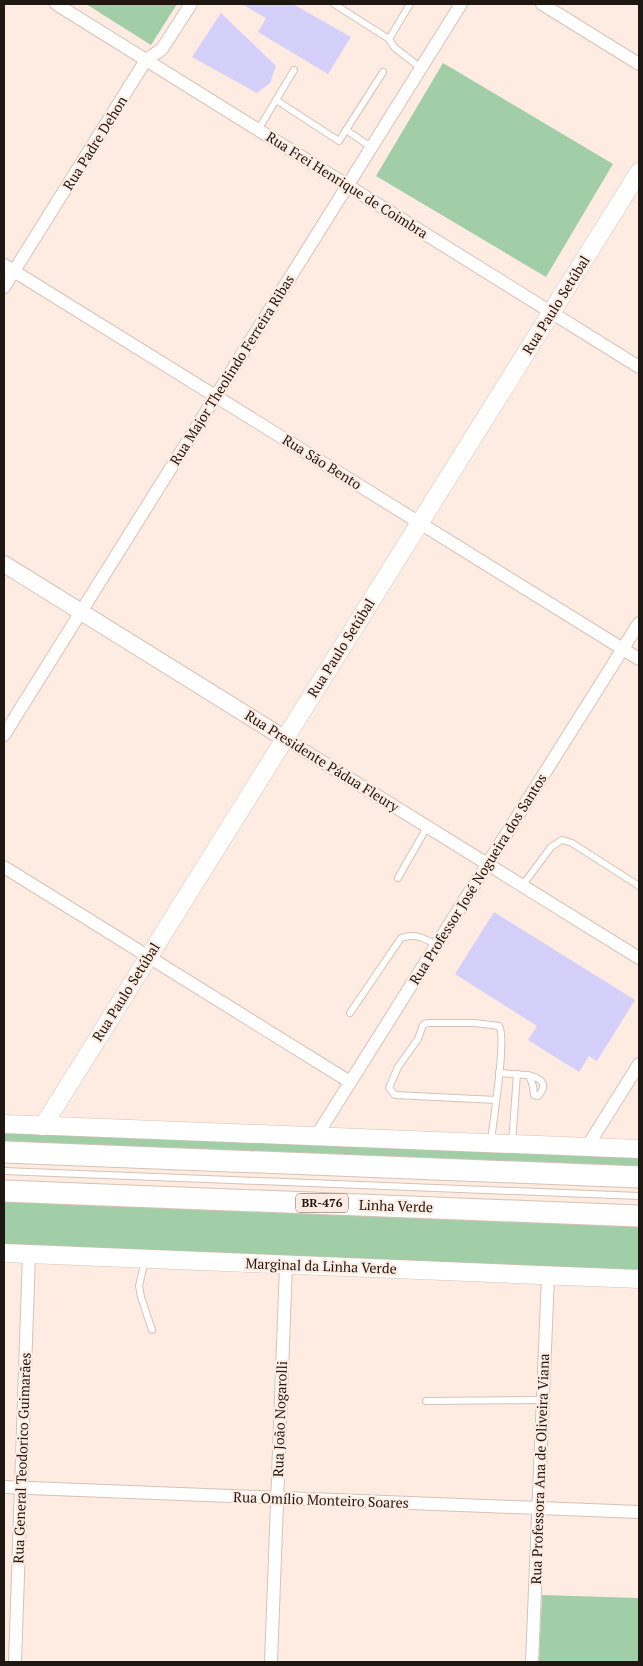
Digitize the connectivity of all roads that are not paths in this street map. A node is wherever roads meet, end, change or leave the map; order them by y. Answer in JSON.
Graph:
{"nodes":[{"id":1,"x":56,"y":4,"type":"edge"},
{"id":2,"x":191,"y":4,"type":"edge"},
{"id":3,"x":334,"y":4,"type":"edge"},
{"id":4,"x":410,"y":4,"type":"edge"},
{"id":5,"x":461,"y":4,"type":"edge"},
{"id":6,"x":542,"y":4,"type":"edge"},
{"id":7,"x":389,"y":40,"type":"junction"},
{"id":8,"x":146,"y":60,"type":"junction"},
{"id":9,"x":639,"y":64,"type":"edge"},
{"id":10,"x":421,"y":68,"type":"junction"},
{"id":11,"x":294,"y":70,"type":"dead end"},
{"id":12,"x":383,"y":72,"type":"dead end"},
{"id":13,"x":276,"y":100,"type":"junction"},
{"id":14,"x":258,"y":130,"type":"junction"},
{"id":15,"x":346,"y":130,"type":"junction"},
{"id":16,"x":371,"y":147,"type":"junction"},
{"id":17,"x":639,"y":172,"type":"edge"},
{"id":18,"x":347,"y":185,"type":"junction"},
{"id":19,"x":9,"y":268,"type":"edge"},
{"id":20,"x":4,"y":287,"type":"edge"},
{"id":21,"x":551,"y":312,"type":"junction"},
{"id":22,"x":639,"y":367,"type":"edge"},
{"id":23,"x":216,"y":396,"type":"junction"},
{"id":24,"x":419,"y":523,"type":"junction"},
{"id":25,"x":4,"y":564,"type":"edge"},
{"id":26,"x":81,"y":612,"type":"junction"},
{"id":27,"x":639,"y":623,"type":"edge"},
{"id":28,"x":623,"y":649,"type":"junction"},
{"id":29,"x":639,"y":659,"type":"edge"},
{"id":30,"x":4,"y":736,"type":"edge"},
{"id":31,"x":284,"y":738,"type":"junction"},
{"id":32,"x":427,"y":827,"type":"junction"},
{"id":33,"x":488,"y":864,"type":"junction"},
{"id":34,"x":4,"y":867,"type":"edge"},
{"id":35,"x":398,"y":878,"type":"dead end"},
{"id":36,"x":522,"y":886,"type":"junction"},
{"id":37,"x":639,"y":886,"type":"edge"},
{"id":38,"x":437,"y":945,"type":"junction"},
{"id":39,"x":148,"y":956,"type":"junction"},
{"id":40,"x":639,"y":958,"type":"edge"},
{"id":41,"x":350,"y":1013,"type":"dead end"},
{"id":42,"x":639,"y":1064,"type":"edge"},
{"id":43,"x":499,"y":1073,"type":"junction"},
{"id":44,"x":517,"y":1074,"type":"junction"},
{"id":45,"x":529,"y":1075,"type":"dead end"},
{"id":46,"x":350,"y":1082,"type":"junction"},
{"id":47,"x":496,"y":1100,"type":"junction"},
{"id":48,"x":4,"y":1124,"type":"edge"},
{"id":49,"x":43,"y":1126,"type":"junction"},
{"id":50,"x":317,"y":1135,"type":"junction"},
{"id":51,"x":491,"y":1143,"type":"junction"},
{"id":52,"x":512,"y":1144,"type":"junction"},
{"id":53,"x":588,"y":1147,"type":"junction"},
{"id":54,"x":639,"y":1149,"type":"edge"},
{"id":55,"x":4,"y":1152,"type":"edge"},
{"id":56,"x":4,"y":1171,"type":"edge"},
{"id":57,"x":639,"y":1177,"type":"edge"},
{"id":58,"x":4,"y":1191,"type":"edge"},
{"id":59,"x":639,"y":1196,"type":"edge"},
{"id":60,"x":639,"y":1216,"type":"edge"},
{"id":61,"x":4,"y":1253,"type":"edge"},
{"id":62,"x":29,"y":1254,"type":"junction"},
{"id":63,"x":145,"y":1259,"type":"junction"},
{"id":64,"x":286,"y":1265,"type":"junction"},
{"id":65,"x":548,"y":1276,"type":"junction"},
{"id":66,"x":639,"y":1280,"type":"edge"},
{"id":67,"x":152,"y":1330,"type":"dead end"},
{"id":68,"x":543,"y":1400,"type":"junction"},
{"id":69,"x":426,"y":1401,"type":"dead end"},
{"id":70,"x":4,"y":1487,"type":"edge"},
{"id":71,"x":21,"y":1488,"type":"junction"},
{"id":72,"x":277,"y":1498,"type":"junction"},
{"id":73,"x":538,"y":1508,"type":"junction"},
{"id":74,"x":639,"y":1512,"type":"edge"},
{"id":75,"x":15,"y":1662,"type":"edge"},
{"id":76,"x":271,"y":1662,"type":"edge"},
{"id":77,"x":532,"y":1662,"type":"edge"}],
"edges":[{"from":1,"to":8,"type":"street","name":"Rua Frei Henrique de Coimbra"},
{"from":2,"to":8,"type":"street","name":"Rua Padre Dehon"},
{"from":3,"to":7,"type":"lane"},
{"from":4,"to":7,"type":"lane"},
{"from":5,"to":10,"type":"street","name":"Rua Major Theolindo Ferreira Ribas"},
{"from":6,"to":9,"type":"street"},
{"from":7,"to":10,"type":"lane"},
{"from":8,"to":14,"type":"street","name":"Rua Frei Henrique de Coimbra"},
{"from":8,"to":19,"type":"street","name":"Rua Padre Dehon"},
{"from":10,"to":16,"type":"street","name":"Rua Major Theolindo Ferreira Ribas"},
{"from":11,"to":13,"type":"lane"},
{"from":12,"to":15,"type":"lane"},
{"from":13,"to":14,"type":"lane"},
{"from":13,"to":15,"type":"lane"},
{"from":14,"to":18,"type":"street","name":"Rua Frei Henrique de Coimbra"},
{"from":15,"to":16,"type":"lane"},
{"from":16,"to":18,"type":"street","name":"Rua Major Theolindo Ferreira Ribas"},
{"from":17,"to":21,"type":"main road","name":"Rua Paulo Setúbal"},
{"from":18,"to":21,"type":"street","name":"Rua Frei Henrique de Coimbra"},
{"from":18,"to":23,"type":"street","name":"Rua Major Theolindo Ferreira Ribas"},
{"from":19,"to":20,"type":"street","name":"Rua Padre Dehon"},
{"from":19,"to":23,"type":"street","name":"Rua São Bento"},
{"from":21,"to":22,"type":"street","name":"Rua Frei Henrique de Coimbra"},
{"from":21,"to":24,"type":"main road","name":"Rua Paulo Setúbal"},
{"from":23,"to":24,"type":"street","name":"Rua São Bento"},
{"from":23,"to":26,"type":"street","name":"Rua Major Theolindo Ferreira Ribas"},
{"from":24,"to":28,"type":"street","name":"Rua São Bento"},
{"from":24,"to":31,"type":"main road","name":"Rua Paulo Setúbal"},
{"from":25,"to":26,"type":"street","name":"Rua Presidente Pádua Fleury"},
{"from":26,"to":30,"type":"street","name":"Rua Major Theolindo Ferreira Ribas"},
{"from":26,"to":31,"type":"street","name":"Rua Presidente Pádua Fleury"},
{"from":27,"to":28,"type":"street","name":"Rua Professor José Nogueira dos Santos"},
{"from":28,"to":29,"type":"street","name":"Rua São Bento"},
{"from":28,"to":33,"type":"street","name":"Rua Professor José Nogueira dos Santos"},
{"from":31,"to":32,"type":"street","name":"Rua Presidente Pádua Fleury"},
{"from":31,"to":39,"type":"main road","name":"Rua Paulo Setúbal"},
{"from":32,"to":33,"type":"street","name":"Rua Presidente Pádua Fleury"},
{"from":32,"to":35,"type":"lane"},
{"from":33,"to":36,"type":"street","name":"Rua Presidente Pádua Fleury"},
{"from":33,"to":38,"type":"street","name":"Rua Professor José Nogueira dos Santos"},
{"from":34,"to":39,"type":"street"},
{"from":36,"to":37,"type":"lane"},
{"from":36,"to":40,"type":"street","name":"Rua Presidente Pádua Fleury"},
{"from":38,"to":41,"type":"lane"},
{"from":38,"to":46,"type":"street","name":"Rua Professor José Nogueira dos Santos"},
{"from":39,"to":46,"type":"street"},
{"from":39,"to":49,"type":"main road","name":"Rua Paulo Setúbal"},
{"from":42,"to":53,"type":"street"},
{"from":43,"to":44,"type":"lane"},
{"from":43,"to":47,"type":"lane"},
{"from":43,"to":47,"type":"lane"},
{"from":44,"to":45,"type":"lane"},
{"from":44,"to":52,"type":"lane"},
{"from":46,"to":50,"type":"street","name":"Rua Professor José Nogueira dos Santos"},
{"from":47,"to":51,"type":"lane"},
{"from":48,"to":49,"type":"main road"},
{"from":49,"to":50,"type":"main road"},
{"from":50,"to":51,"type":"main road"},
{"from":51,"to":52,"type":"main road"},
{"from":52,"to":53,"type":"main road"},
{"from":53,"to":54,"type":"main road"},
{"from":55,"to":57,"type":"highway"},
{"from":56,"to":59,"type":"lane"},
{"from":58,"to":60,"type":"highway","name":"Linha Verde","number":"BR-476"},
{"from":61,"to":62,"type":"main road","name":"Marginal da Linha Verde"},
{"from":62,"to":63,"type":"main road","name":"Marginal da Linha Verde"},
{"from":62,"to":71,"type":"street","name":"Rua General Teodorico Guimarães"},
{"from":63,"to":64,"type":"main road","name":"Marginal da Linha Verde"},
{"from":63,"to":67,"type":"lane"},
{"from":64,"to":65,"type":"main road","name":"Marginal da Linha Verde"},
{"from":64,"to":72,"type":"street","name":"Rua João Nogarolli"},
{"from":65,"to":66,"type":"main road","name":"Marginal da Linha Verde"},
{"from":65,"to":68,"type":"street","name":"Rua Professora Ana de Oliveira Viana"},
{"from":68,"to":69,"type":"lane"},
{"from":68,"to":73,"type":"street","name":"Rua Professora Ana de Oliveira Viana"},
{"from":70,"to":71,"type":"street","name":"Rua Omílio Monteiro Soares"},
{"from":71,"to":72,"type":"street","name":"Rua Omílio Monteiro Soares"},
{"from":71,"to":75,"type":"street","name":"Rua General Teodorico Guimarães"},
{"from":72,"to":73,"type":"street","name":"Rua Omílio Monteiro Soares"},
{"from":72,"to":76,"type":"street","name":"Rua João Nogarolli"},
{"from":73,"to":74,"type":"street","name":"Rua Omílio Monteiro Soares"},
{"from":73,"to":77,"type":"street","name":"Rua Professora Ana de Oliveira Viana"}]}
